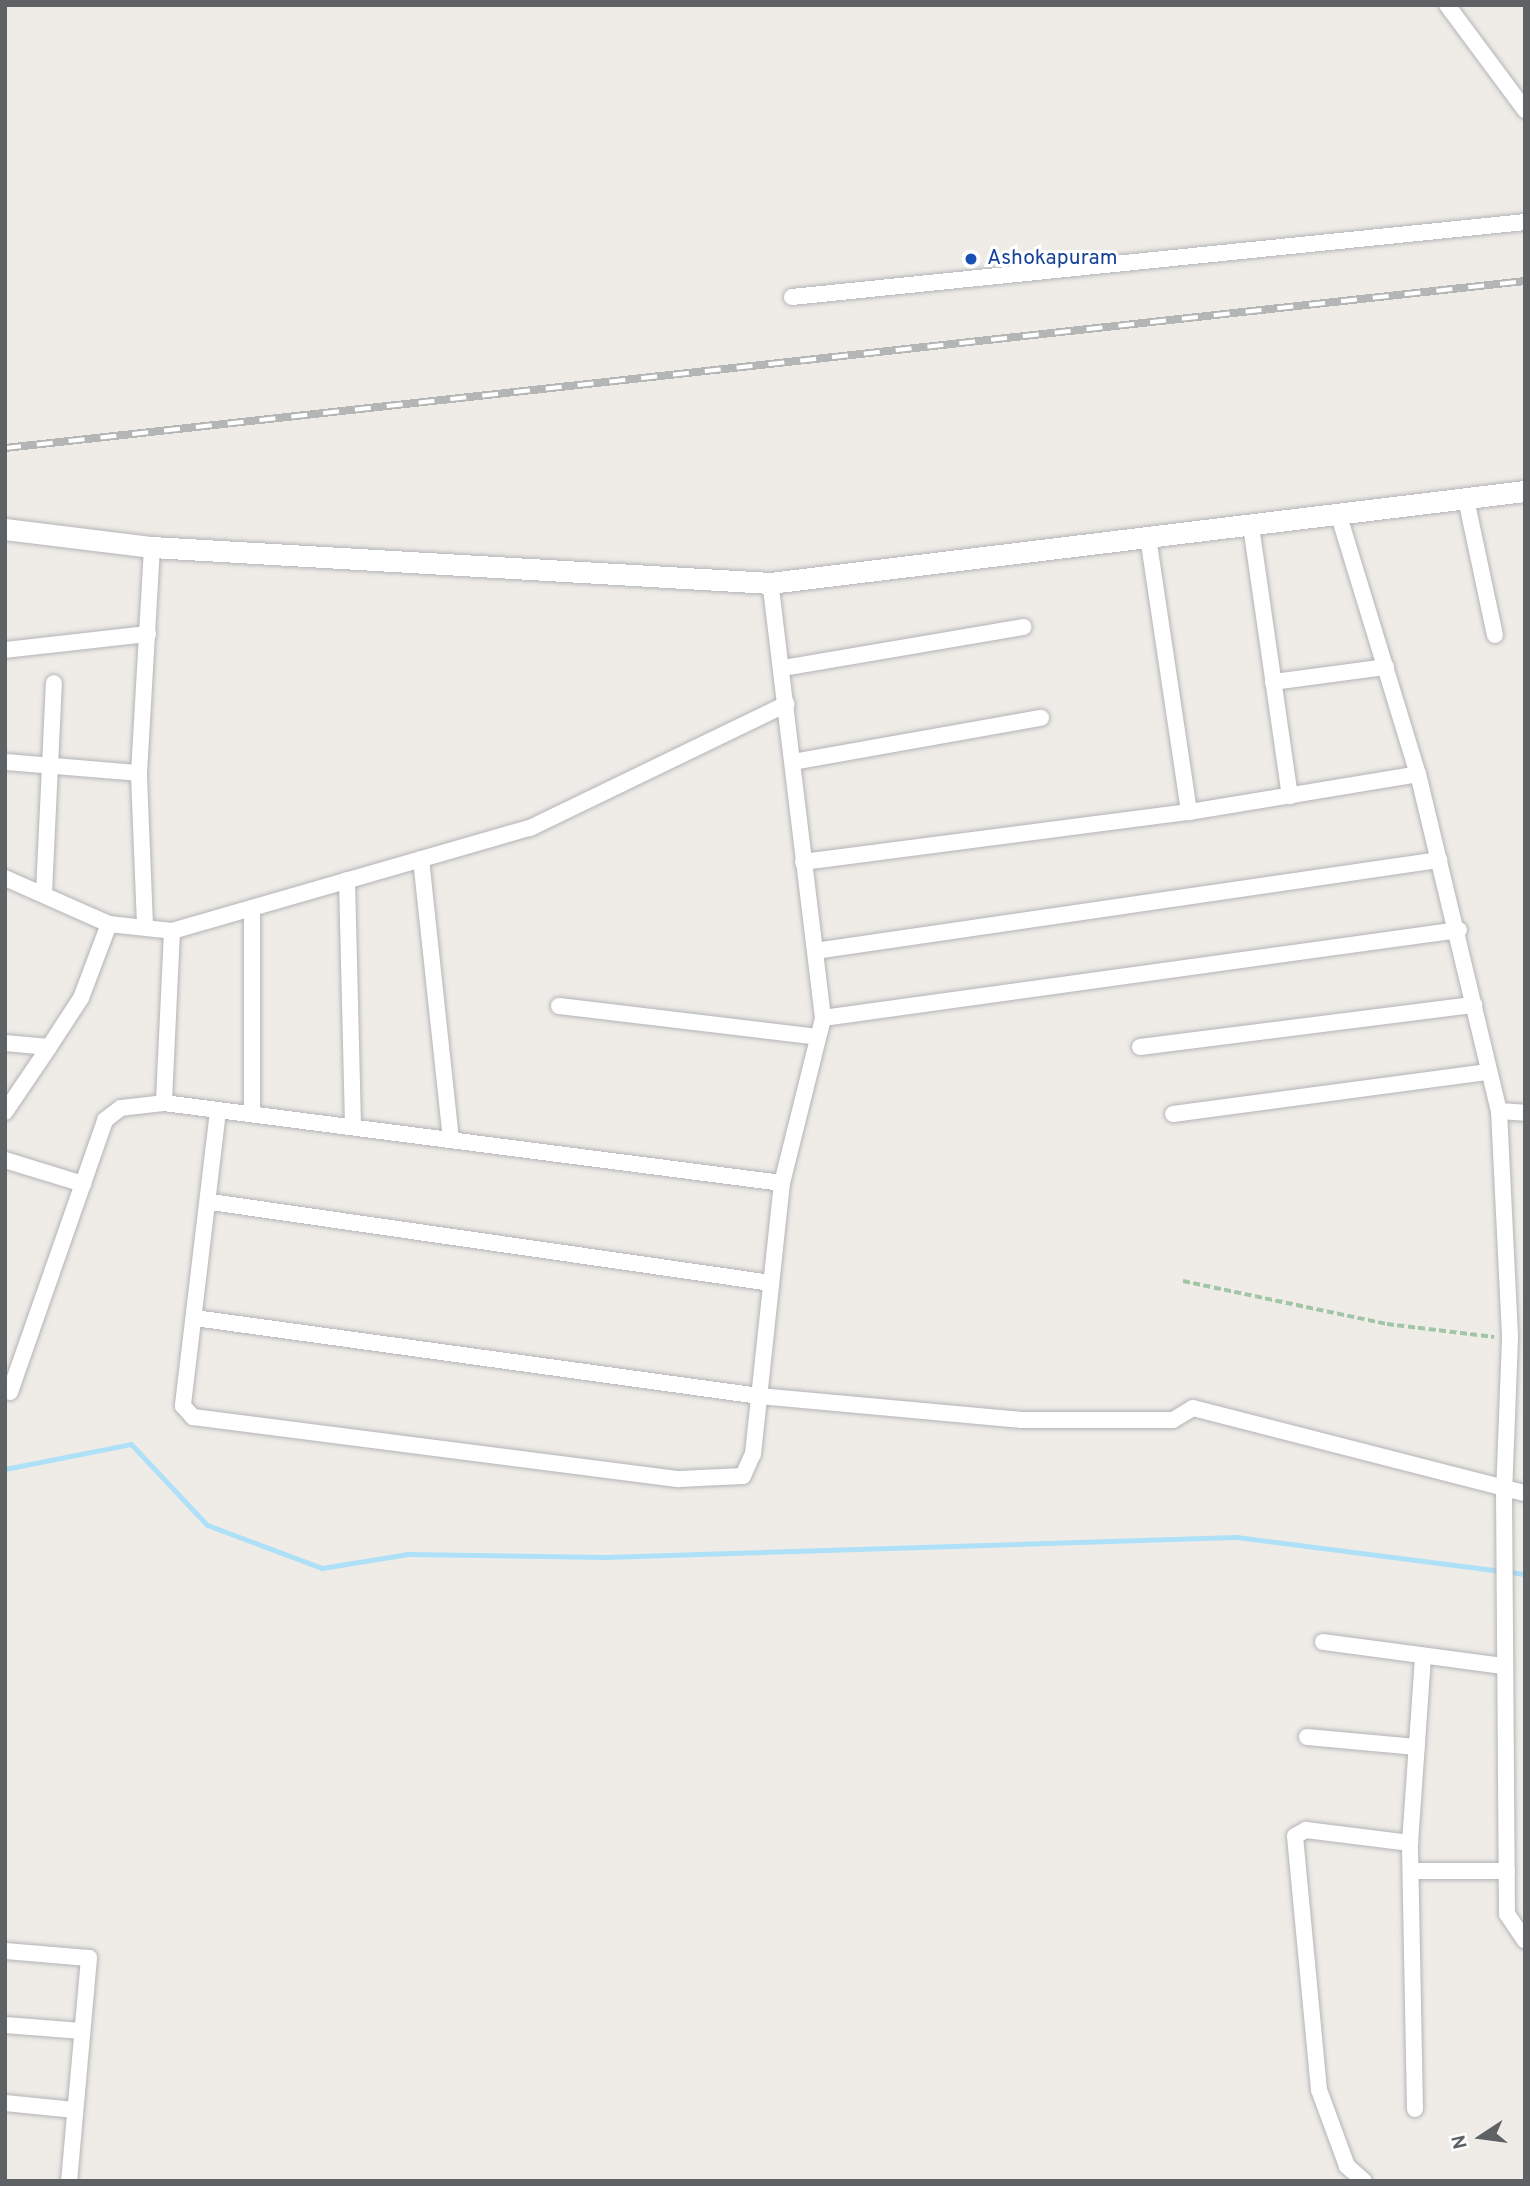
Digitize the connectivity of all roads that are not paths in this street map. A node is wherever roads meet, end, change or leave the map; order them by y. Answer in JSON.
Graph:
{"nodes":[{"id":1,"x":1447,"y":5,"type":"edge"},
{"id":2,"x":1525,"y":110,"type":"edge"},
{"id":3,"x":1525,"y":222,"type":"edge"},
{"id":4,"x":792,"y":297,"type":"dead end"},
{"id":5,"x":1525,"y":491,"type":"edge"},
{"id":6,"x":1466,"y":499,"type":"junction"},
{"id":7,"x":1339,"y":516,"type":"junction"},
{"id":8,"x":1251,"y":526,"type":"junction"},
{"id":9,"x":5,"y":529,"type":"edge"},
{"id":10,"x":1149,"y":537,"type":"junction"},
{"id":11,"x":152,"y":547,"type":"junction"},
{"id":12,"x":770,"y":583,"type":"junction"},
{"id":13,"x":1024,"y":627,"type":"dead end"},
{"id":14,"x":148,"y":634,"type":"junction"},
{"id":15,"x":1495,"y":635,"type":"dead end"},
{"id":16,"x":5,"y":650,"type":"edge"},
{"id":17,"x":1385,"y":667,"type":"junction"},
{"id":18,"x":783,"y":668,"type":"junction"},
{"id":19,"x":1273,"y":682,"type":"junction"},
{"id":20,"x":54,"y":683,"type":"dead end"},
{"id":21,"x":787,"y":704,"type":"junction"},
{"id":22,"x":1041,"y":718,"type":"dead end"},
{"id":23,"x":5,"y":762,"type":"edge"},
{"id":24,"x":793,"y":762,"type":"junction"},
{"id":25,"x":49,"y":766,"type":"junction"},
{"id":26,"x":139,"y":773,"type":"junction"},
{"id":27,"x":1418,"y":774,"type":"junction"},
{"id":28,"x":1290,"y":796,"type":"junction"},
{"id":29,"x":1189,"y":812,"type":"junction"},
{"id":30,"x":421,"y":859,"type":"junction"},
{"id":31,"x":1439,"y":860,"type":"junction"},
{"id":32,"x":803,"y":862,"type":"junction"},
{"id":33,"x":5,"y":878,"type":"edge"},
{"id":34,"x":347,"y":880,"type":"junction"},
{"id":35,"x":44,"y":892,"type":"junction"},
{"id":36,"x":252,"y":908,"type":"junction"},
{"id":37,"x":109,"y":924,"type":"junction"},
{"id":38,"x":145,"y":925,"type":"junction"},
{"id":39,"x":1459,"y":930,"type":"junction"},
{"id":40,"x":172,"y":931,"type":"junction"},
{"id":41,"x":815,"y":951,"type":"junction"},
{"id":42,"x":1474,"y":1005,"type":"junction"},
{"id":43,"x":559,"y":1006,"type":"dead end"},
{"id":44,"x":823,"y":1018,"type":"junction"},
{"id":45,"x":818,"y":1037,"type":"junction"},
{"id":46,"x":5,"y":1043,"type":"edge"},
{"id":47,"x":1140,"y":1046,"type":"dead end"},
{"id":48,"x":49,"y":1048,"type":"junction"},
{"id":49,"x":1488,"y":1072,"type":"junction"},
{"id":50,"x":164,"y":1103,"type":"junction"},
{"id":51,"x":218,"y":1111,"type":"junction"},
{"id":52,"x":1499,"y":1111,"type":"junction"},
{"id":53,"x":5,"y":1112,"type":"edge"},
{"id":54,"x":1525,"y":1113,"type":"edge"},
{"id":55,"x":252,"y":1114,"type":"junction"},
{"id":56,"x":1173,"y":1114,"type":"dead end"},
{"id":57,"x":353,"y":1127,"type":"junction"},
{"id":58,"x":450,"y":1139,"type":"junction"},
{"id":59,"x":5,"y":1160,"type":"edge"},
{"id":60,"x":782,"y":1183,"type":"junction"},
{"id":61,"x":83,"y":1184,"type":"junction"},
{"id":62,"x":211,"y":1202,"type":"junction"},
{"id":63,"x":771,"y":1283,"type":"junction"},
{"id":64,"x":195,"y":1318,"type":"junction"},
{"id":65,"x":1517,"y":1339,"type":"edge"},
{"id":66,"x":10,"y":1392,"type":"dead end"},
{"id":67,"x":759,"y":1396,"type":"junction"},
{"id":68,"x":1504,"y":1491,"type":"junction"},
{"id":69,"x":1525,"y":1493,"type":"edge"},
{"id":70,"x":1323,"y":1642,"type":"dead end"},
{"id":71,"x":1423,"y":1656,"type":"junction"},
{"id":72,"x":1504,"y":1665,"type":"junction"},
{"id":73,"x":1307,"y":1737,"type":"dead end"},
{"id":74,"x":1417,"y":1747,"type":"junction"},
{"id":75,"x":1410,"y":1843,"type":"junction"},
{"id":76,"x":1411,"y":1871,"type":"junction"},
{"id":77,"x":1507,"y":1871,"type":"junction"},
{"id":78,"x":1525,"y":1941,"type":"edge"},
{"id":79,"x":5,"y":1951,"type":"edge"},
{"id":80,"x":5,"y":2025,"type":"edge"},
{"id":81,"x":82,"y":2031,"type":"junction"},
{"id":82,"x":5,"y":2103,"type":"edge"},
{"id":83,"x":1415,"y":2109,"type":"dead end"},
{"id":84,"x":75,"y":2110,"type":"junction"},
{"id":85,"x":1346,"y":2173,"type":"edge"},
{"id":86,"x":69,"y":2181,"type":"edge"},
{"id":87,"x":1364,"y":2181,"type":"edge"}],
"edges":[{"from":1,"to":2,"type":"street"},
{"from":3,"to":4,"type":"street"},
{"from":5,"to":6,"type":"street"},
{"from":6,"to":7,"type":"street"},
{"from":6,"to":15,"type":"street"},
{"from":7,"to":8,"type":"street"},
{"from":7,"to":17,"type":"street"},
{"from":8,"to":10,"type":"street"},
{"from":8,"to":19,"type":"street"},
{"from":9,"to":11,"type":"street"},
{"from":10,"to":12,"type":"street"},
{"from":10,"to":29,"type":"street"},
{"from":11,"to":12,"type":"street"},
{"from":11,"to":14,"type":"street"},
{"from":12,"to":18,"type":"street"},
{"from":13,"to":18,"type":"street"},
{"from":14,"to":16,"type":"street"},
{"from":14,"to":26,"type":"street"},
{"from":17,"to":19,"type":"street"},
{"from":17,"to":27,"type":"street"},
{"from":18,"to":21,"type":"street"},
{"from":19,"to":28,"type":"street"},
{"from":20,"to":25,"type":"street"},
{"from":21,"to":24,"type":"street"},
{"from":21,"to":30,"type":"street"},
{"from":22,"to":24,"type":"street"},
{"from":23,"to":25,"type":"street"},
{"from":24,"to":32,"type":"street"},
{"from":25,"to":26,"type":"street"},
{"from":25,"to":35,"type":"street"},
{"from":26,"to":38,"type":"street"},
{"from":27,"to":28,"type":"street"},
{"from":27,"to":31,"type":"street"},
{"from":28,"to":29,"type":"street"},
{"from":29,"to":32,"type":"street"},
{"from":30,"to":34,"type":"street"},
{"from":30,"to":58,"type":"street"},
{"from":31,"to":39,"type":"street"},
{"from":31,"to":41,"type":"street"},
{"from":32,"to":41,"type":"street"},
{"from":33,"to":35,"type":"street"},
{"from":34,"to":36,"type":"street"},
{"from":34,"to":57,"type":"street"},
{"from":35,"to":37,"type":"street"},
{"from":36,"to":40,"type":"street"},
{"from":36,"to":55,"type":"street"},
{"from":37,"to":38,"type":"street"},
{"from":37,"to":48,"type":"street"},
{"from":38,"to":40,"type":"street"},
{"from":39,"to":42,"type":"street"},
{"from":39,"to":44,"type":"street"},
{"from":40,"to":50,"type":"street"},
{"from":41,"to":44,"type":"street"},
{"from":42,"to":47,"type":"street"},
{"from":42,"to":49,"type":"street"},
{"from":43,"to":45,"type":"street"},
{"from":44,"to":45,"type":"street"},
{"from":45,"to":60,"type":"street"},
{"from":46,"to":48,"type":"street"},
{"from":48,"to":53,"type":"street"},
{"from":49,"to":52,"type":"street"},
{"from":49,"to":56,"type":"street"},
{"from":50,"to":51,"type":"street"},
{"from":50,"to":61,"type":"street"},
{"from":51,"to":55,"type":"street"},
{"from":51,"to":62,"type":"street"},
{"from":52,"to":54,"type":"street"},
{"from":52,"to":65,"type":"street"},
{"from":55,"to":57,"type":"street"},
{"from":57,"to":58,"type":"street"},
{"from":58,"to":60,"type":"street"},
{"from":59,"to":61,"type":"street"},
{"from":60,"to":63,"type":"street"},
{"from":61,"to":66,"type":"street"},
{"from":62,"to":63,"type":"street"},
{"from":62,"to":64,"type":"street"},
{"from":63,"to":67,"type":"street"},
{"from":64,"to":67,"type":"street"},
{"from":64,"to":67,"type":"street"},
{"from":65,"to":68,"type":"street"},
{"from":67,"to":68,"type":"street"},
{"from":68,"to":69,"type":"street"},
{"from":68,"to":72,"type":"street"},
{"from":70,"to":71,"type":"street"},
{"from":71,"to":72,"type":"street"},
{"from":71,"to":74,"type":"street"},
{"from":72,"to":77,"type":"street"},
{"from":73,"to":74,"type":"street"},
{"from":74,"to":75,"type":"street"},
{"from":75,"to":76,"type":"street"},
{"from":75,"to":85,"type":"street"},
{"from":76,"to":77,"type":"street"},
{"from":76,"to":83,"type":"street"},
{"from":77,"to":78,"type":"street"},
{"from":79,"to":81,"type":"street"},
{"from":80,"to":81,"type":"street"},
{"from":81,"to":84,"type":"street"},
{"from":82,"to":84,"type":"street"},
{"from":84,"to":86,"type":"street"},
{"from":85,"to":87,"type":"street"}]}
